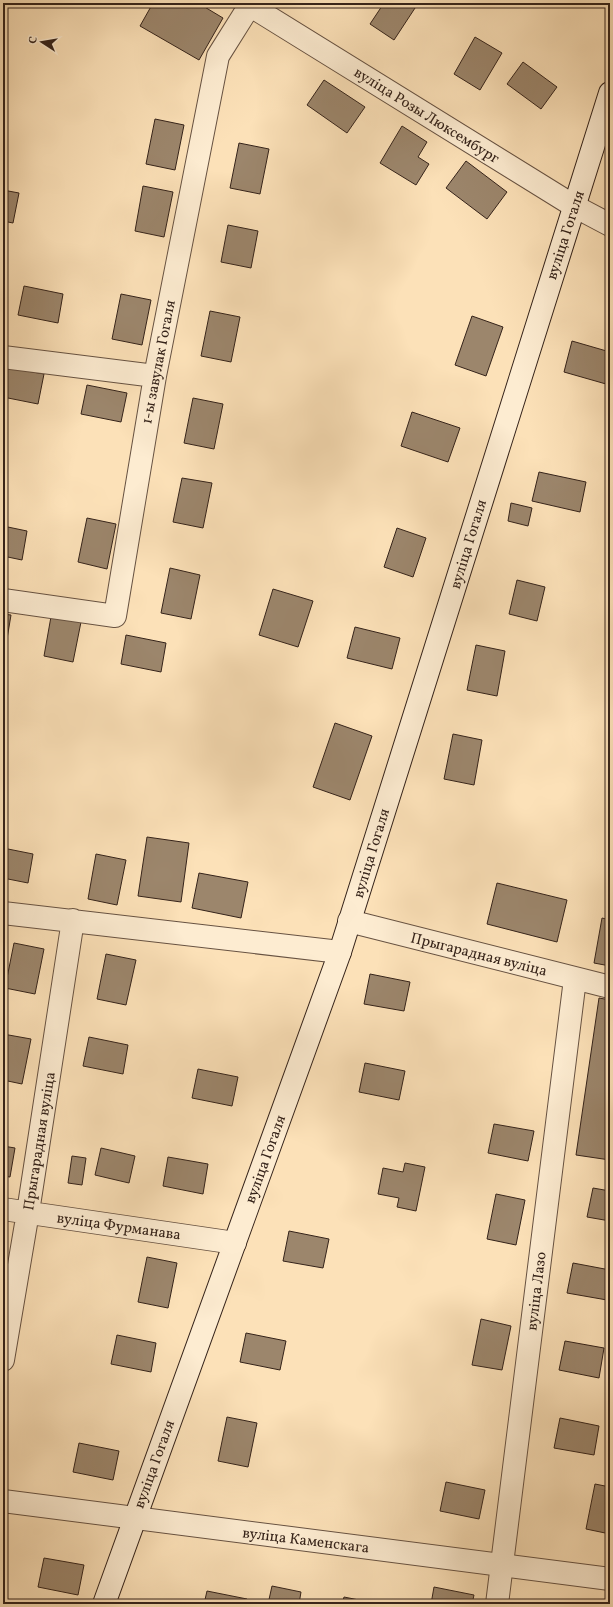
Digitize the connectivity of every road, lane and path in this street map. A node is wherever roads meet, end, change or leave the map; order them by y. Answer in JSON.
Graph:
{"nodes":[{"id":1,"x":248,"y":4,"type":"edge"},
{"id":2,"x":610,"y":93,"type":"edge"},
{"id":3,"x":574,"y":206,"type":"junction"},
{"id":4,"x":610,"y":225,"type":"edge"},
{"id":5,"x":3,"y":356,"type":"edge"},
{"id":6,"x":155,"y":376,"type":"junction"},
{"id":7,"x":3,"y":600,"type":"edge"},
{"id":8,"x":3,"y":913,"type":"edge"},
{"id":9,"x":73,"y":920,"type":"junction"},
{"id":10,"x":349,"y":921,"type":"junction"},
{"id":11,"x":340,"y":952,"type":"junction"},
{"id":12,"x":575,"y":978,"type":"junction"},
{"id":13,"x":610,"y":987,"type":"edge"},
{"id":14,"x":3,"y":1209,"type":"edge"},
{"id":15,"x":28,"y":1212,"type":"junction"},
{"id":16,"x":234,"y":1243,"type":"junction"},
{"id":17,"x":3,"y":1360,"type":"edge"},
{"id":18,"x":3,"y":1501,"type":"edge"},
{"id":19,"x":135,"y":1518,"type":"junction"},
{"id":20,"x":502,"y":1566,"type":"junction"},
{"id":21,"x":610,"y":1579,"type":"edge"},
{"id":22,"x":104,"y":1604,"type":"edge"},
{"id":23,"x":497,"y":1604,"type":"edge"}],
"edges":[{"from":1,"to":3,"type":"street","name":"вуліца Розы Люксембург"},
{"from":1,"to":6,"type":"street","name":"1-ы завулак Гогаля"},
{"from":2,"to":3,"type":"street","name":"вуліца Гогаля"},
{"from":3,"to":4,"type":"street","name":"вуліца Розы Люксембург"},
{"from":3,"to":10,"type":"street","name":"вуліца Гогаля"},
{"from":5,"to":6,"type":"street"},
{"from":6,"to":7,"type":"street","name":"1-ы завулак Гогаля"},
{"from":8,"to":9,"type":"street"},
{"from":9,"to":11,"type":"street"},
{"from":9,"to":15,"type":"street","name":"Прыгарадная вуліца"},
{"from":10,"to":11,"type":"street","name":"вуліца Гогаля"},
{"from":10,"to":12,"type":"street","name":"Прыгарадная вуліца"},
{"from":11,"to":16,"type":"street","name":"вуліца Гогаля"},
{"from":12,"to":13,"type":"street","name":"Прыгарадная вуліца"},
{"from":12,"to":20,"type":"street","name":"вуліца Лазо"},
{"from":14,"to":15,"type":"street","name":"вуліца Фурманава"},
{"from":15,"to":16,"type":"street","name":"вуліца Фурманава"},
{"from":15,"to":17,"type":"street","name":"Прыгарадная вуліца"},
{"from":16,"to":19,"type":"street","name":"вуліца Гогаля"},
{"from":18,"to":19,"type":"street","name":"вуліца Каменскага"},
{"from":19,"to":20,"type":"street","name":"вуліца Каменскага"},
{"from":19,"to":22,"type":"street","name":"вуліца Гогаля"},
{"from":20,"to":21,"type":"street","name":"вуліца Каменскага"},
{"from":20,"to":23,"type":"street","name":"вуліца Лазо"}]}
